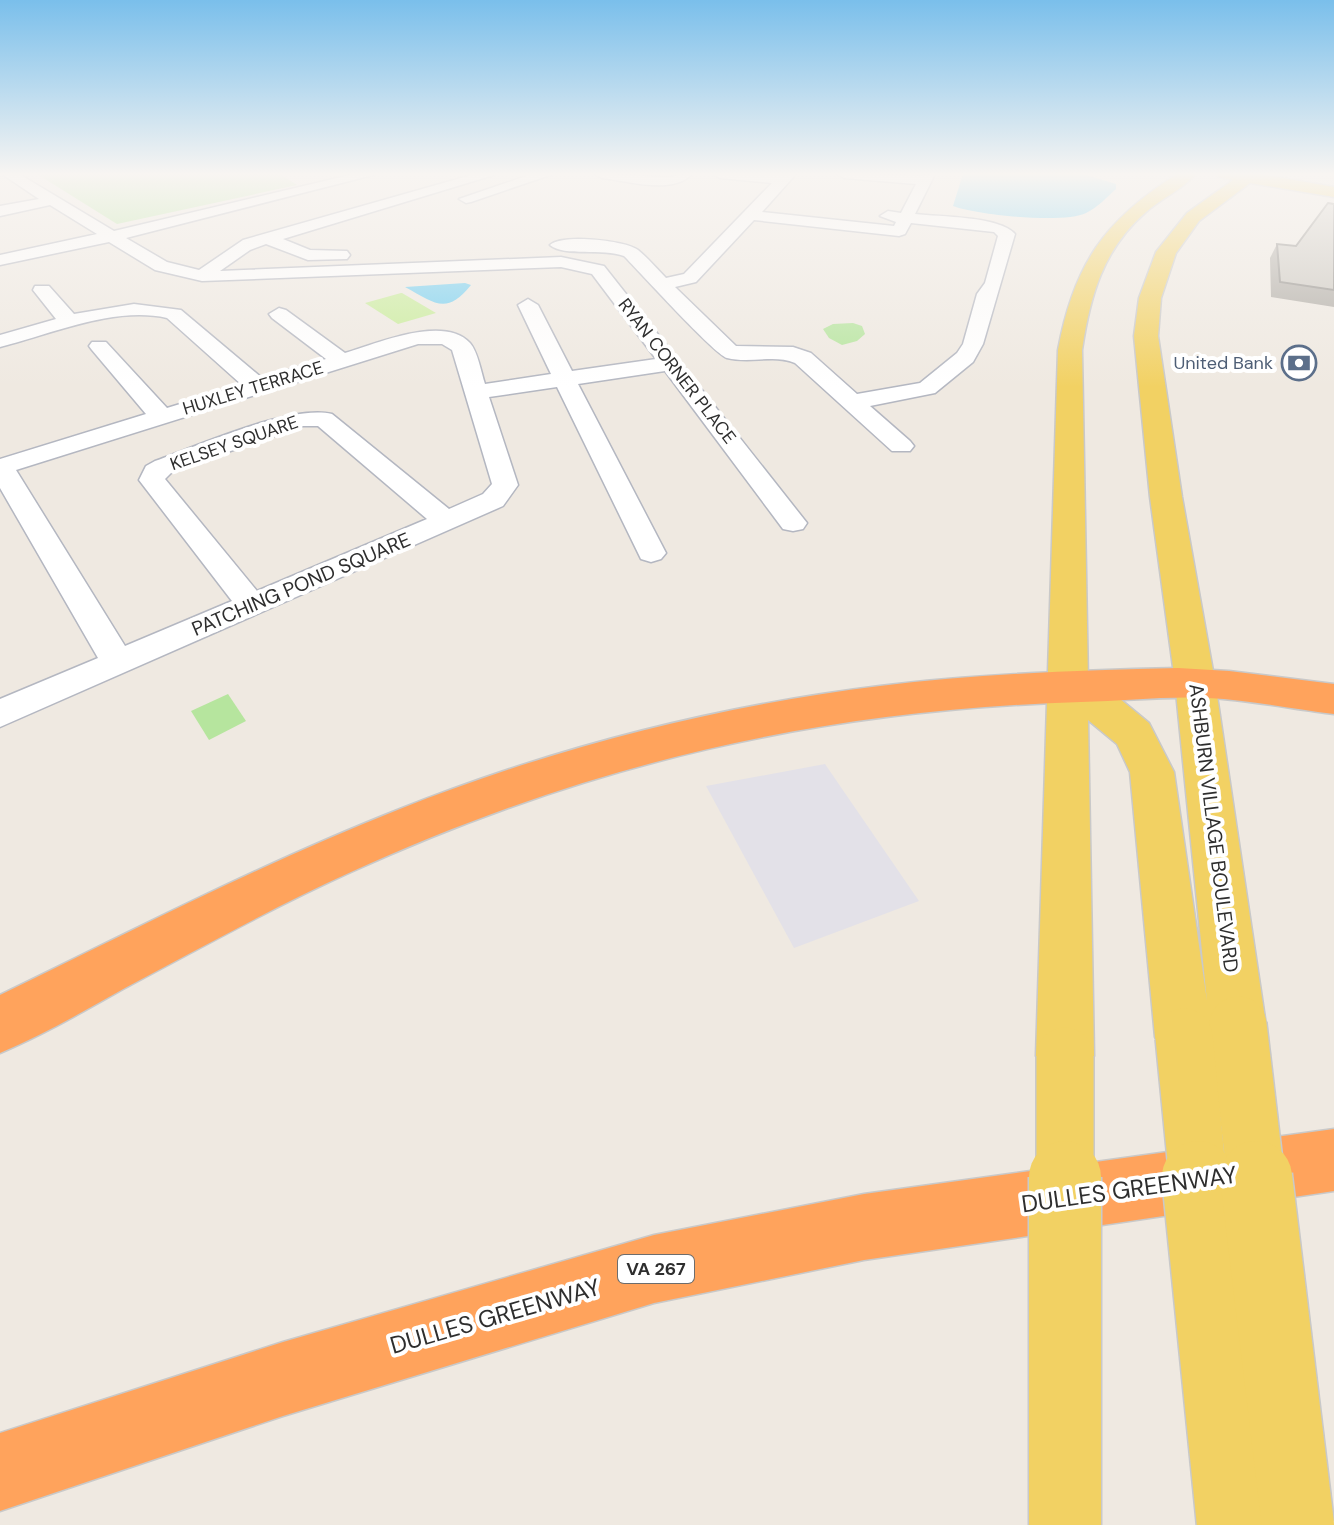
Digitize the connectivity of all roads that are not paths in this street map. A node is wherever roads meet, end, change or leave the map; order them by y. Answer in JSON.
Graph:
{"nodes":[{"id":1,"x":70,"y":245,"type":"edge"},
{"id":2,"x":128,"y":245,"type":"edge"},
{"id":3,"x":248,"y":245,"type":"edge"},
{"id":4,"x":283,"y":245,"type":"edge"},
{"id":5,"x":558,"y":245,"type":"edge"},
{"id":6,"x":602,"y":245,"type":"edge"},
{"id":7,"x":721,"y":245,"type":"edge"},
{"id":8,"x":1004,"y":245,"type":"edge"},
{"id":9,"x":1105,"y":245,"type":"edge"},
{"id":10,"x":1172,"y":245,"type":"edge"},
{"id":11,"x":0,"y":260,"type":"edge"},
{"id":12,"x":202,"y":276,"type":"junction"},
{"id":13,"x":663,"y":284,"type":"junction"},
{"id":14,"x":42,"y":290,"type":"dead end"},
{"id":15,"x":528,"y":305,"type":"dead end"},
{"id":16,"x":279,"y":314,"type":"dead end"},
{"id":17,"x":71,"y":323,"type":"junction"},
{"id":18,"x":0,"y":341,"type":"edge"},
{"id":19,"x":99,"y":346,"type":"dead end"},
{"id":20,"x":342,"y":361,"type":"junction"},
{"id":21,"x":669,"y":364,"type":"junction"},
{"id":22,"x":563,"y":379,"type":"junction"},
{"id":23,"x":258,"y":387,"type":"junction"},
{"id":24,"x":475,"y":392,"type":"junction"},
{"id":25,"x":852,"y":402,"type":"junction"},
{"id":26,"x":162,"y":417,"type":"junction"},
{"id":27,"x":901,"y":446,"type":"dead end"},
{"id":28,"x":0,"y":467,"type":"edge"},
{"id":29,"x":446,"y":521,"type":"junction"},
{"id":30,"x":793,"y":523,"type":"dead end"},
{"id":31,"x":651,"y":553,"type":"dead end"},
{"id":32,"x":252,"y":605,"type":"junction"},
{"id":33,"x":118,"y":663,"type":"junction"},
{"id":34,"x":1195,"y":682,"type":"junction"},
{"id":35,"x":1067,"y":688,"type":"junction"},
{"id":36,"x":1334,"y":699,"type":"edge"},
{"id":37,"x":0,"y":714,"type":"edge"},
{"id":38,"x":0,"y":1025,"type":"edge"},
{"id":39,"x":1211,"y":1031,"type":"junction"},
{"id":40,"x":1334,"y":1160,"type":"edge"},
{"id":41,"x":0,"y":1472,"type":"edge"},
{"id":42,"x":1065,"y":1525,"type":"edge"},
{"id":43,"x":1233,"y":1525,"type":"edge"},
{"id":44,"x":1298,"y":1525,"type":"edge"}],
"edges":[{"from":1,"to":11,"type":"street"},
{"from":2,"to":12,"type":"street","name":"RYAN CORNER PLACE"},
{"from":3,"to":12,"type":"street"},
{"from":4,"to":5,"type":"street"},
{"from":6,"to":13,"type":"street"},
{"from":7,"to":13,"type":"street"},
{"from":8,"to":25,"type":"street"},
{"from":9,"to":35,"type":"main road"},
{"from":10,"to":34,"type":"main road","name":"ASHBURN VILLAGE BOULEVARD"},
{"from":12,"to":21,"type":"street","name":"RYAN CORNER PLACE"},
{"from":13,"to":25,"type":"street"},
{"from":14,"to":17,"type":"street"},
{"from":15,"to":22,"type":"street"},
{"from":16,"to":20,"type":"street"},
{"from":17,"to":18,"type":"street"},
{"from":17,"to":23,"type":"street"},
{"from":19,"to":26,"type":"street"},
{"from":20,"to":23,"type":"street","name":"HUXLEY TERRACE"},
{"from":20,"to":24,"type":"street","name":"HUXLEY TERRACE"},
{"from":21,"to":22,"type":"street"},
{"from":21,"to":30,"type":"street","name":"RYAN CORNER PLACE"},
{"from":22,"to":24,"type":"street"},
{"from":22,"to":31,"type":"street"},
{"from":23,"to":26,"type":"street","name":"HUXLEY TERRACE"},
{"from":24,"to":29,"type":"street","name":"PATCHING POND SQUARE"},
{"from":25,"to":27,"type":"street"},
{"from":26,"to":28,"type":"street","name":"HUXLEY TERRACE"},
{"from":28,"to":33,"type":"street"},
{"from":29,"to":32,"type":"street","name":"PATCHING POND SQUARE"},
{"from":29,"to":32,"type":"street","name":"KELSEY SQUARE"},
{"from":32,"to":33,"type":"street","name":"PATCHING POND SQUARE"},
{"from":33,"to":37,"type":"street","name":"PATCHING POND SQUARE"},
{"from":34,"to":35,"type":"highway"},
{"from":34,"to":36,"type":"highway"},
{"from":34,"to":39,"type":"main road","name":"ASHBURN VILLAGE BOULEVARD"},
{"from":35,"to":38,"type":"highway"},
{"from":35,"to":39,"type":"main road"},
{"from":35,"to":42,"type":"main road","bridge":true},
{"from":39,"to":43,"type":"main road","bridge":true},
{"from":39,"to":44,"type":"main road","name":"ASHBURN VILLAGE BOULEVARD","bridge":true},
{"from":40,"to":41,"type":"highway","name":"DULLES GREENWAY","number":"VA 267"}]}
